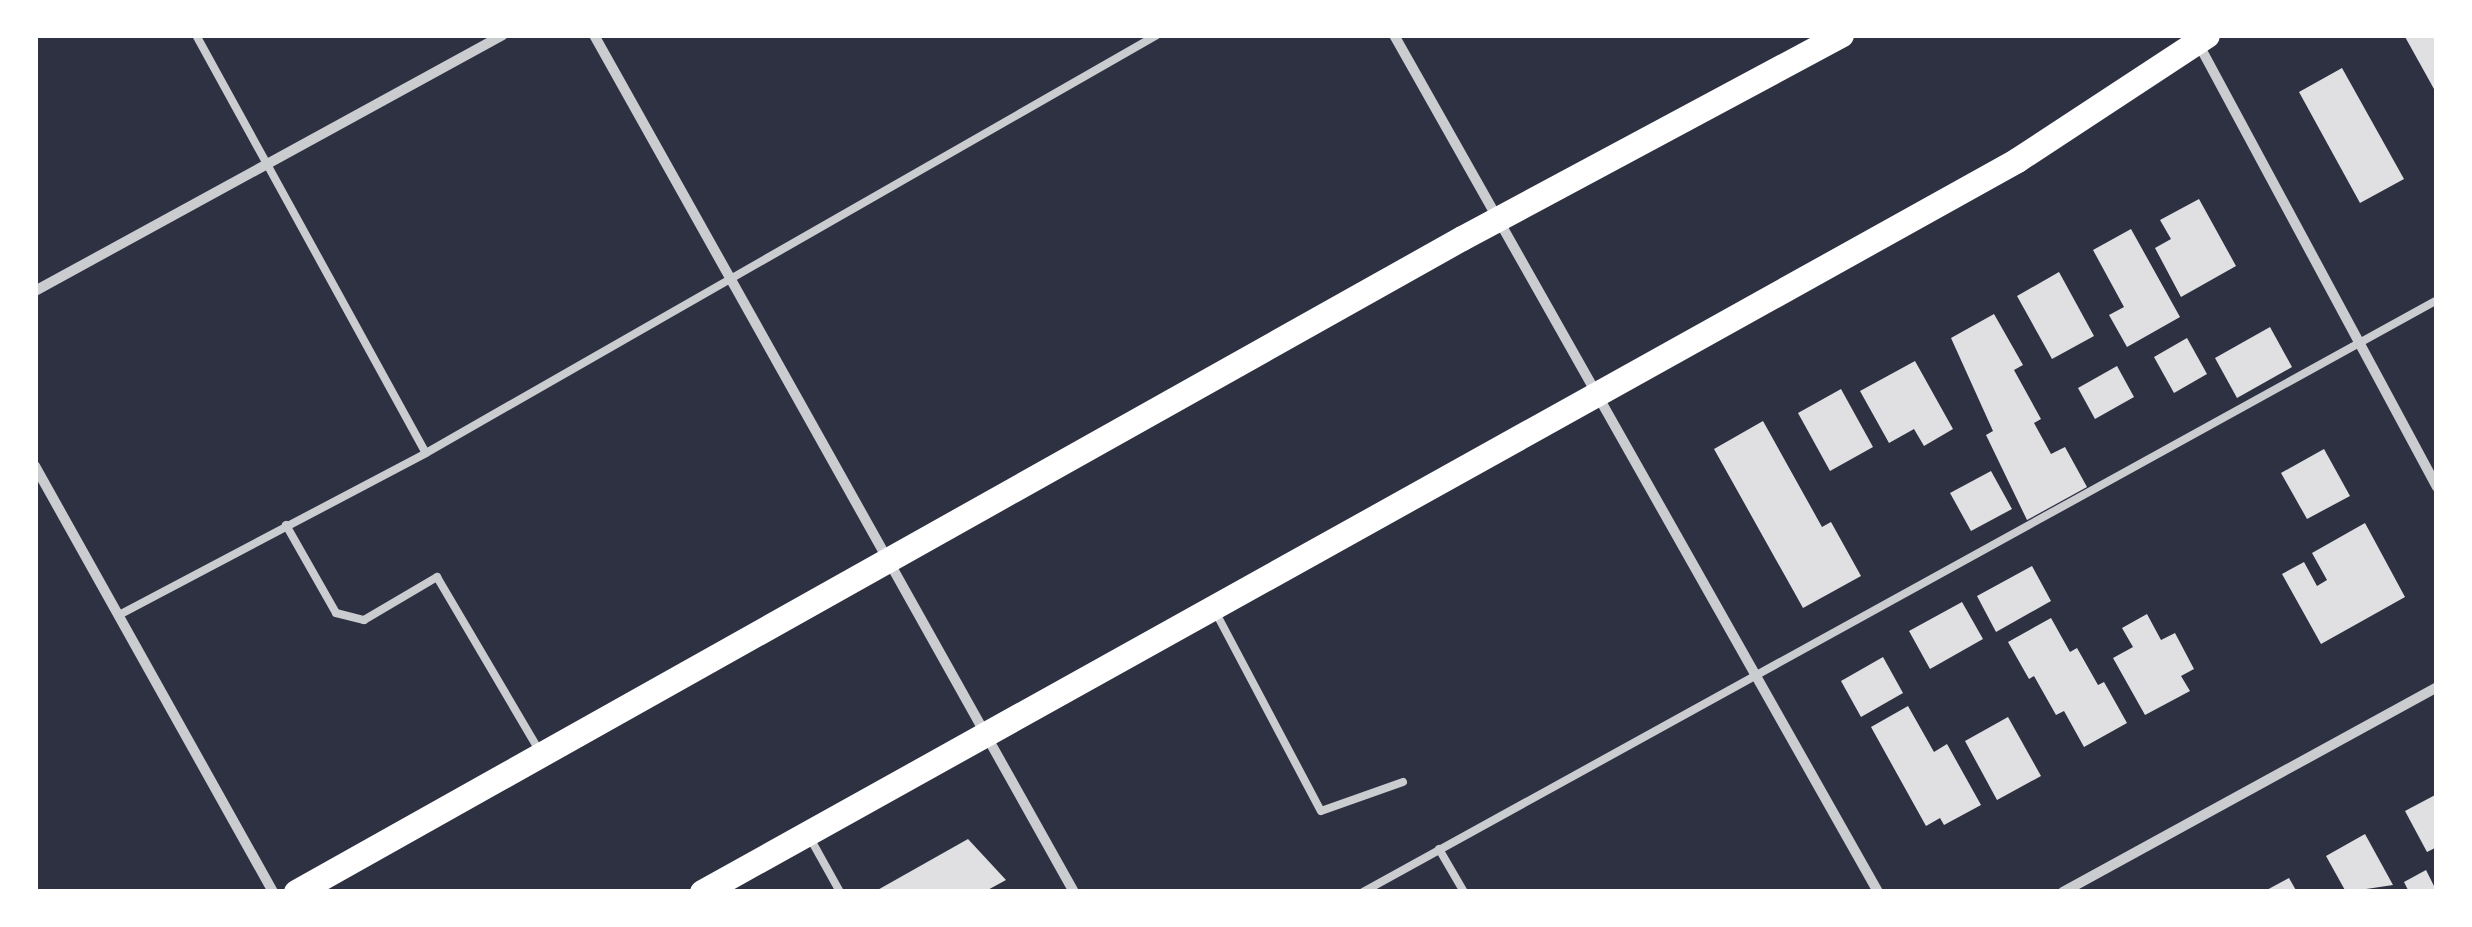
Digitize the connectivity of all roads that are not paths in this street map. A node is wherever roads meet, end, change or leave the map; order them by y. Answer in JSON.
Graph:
{"nodes":[{"id":1,"x":196,"y":35,"type":"edge"},
{"id":2,"x":503,"y":35,"type":"edge"},
{"id":3,"x":594,"y":35,"type":"edge"},
{"id":4,"x":1156,"y":35,"type":"edge"},
{"id":5,"x":1394,"y":35,"type":"edge"},
{"id":6,"x":1842,"y":35,"type":"edge"},
{"id":7,"x":2202,"y":39,"type":"edge"},
{"id":8,"x":268,"y":163,"type":"junction"},
{"id":9,"x":1499,"y":218,"type":"junction"},
{"id":10,"x":732,"y":280,"type":"junction"},
{"id":11,"x":35,"y":291,"type":"edge"},
{"id":12,"x":2437,"y":300,"type":"edge"},
{"id":13,"x":2360,"y":344,"type":"junction"},
{"id":14,"x":1599,"y":396,"type":"junction"},
{"id":15,"x":426,"y":453,"type":"junction"},
{"id":16,"x":35,"y":466,"type":"edge"},
{"id":17,"x":2437,"y":486,"type":"edge"},
{"id":18,"x":286,"y":525,"type":"junction"},
{"id":19,"x":891,"y":562,"type":"junction"},
{"id":20,"x":1214,"y":609,"type":"junction"},
{"id":21,"x":119,"y":615,"type":"junction"},
{"id":22,"x":1758,"y":678,"type":"junction"},
{"id":23,"x":2437,"y":687,"type":"edge"},
{"id":24,"x":986,"y":734,"type":"junction"},
{"id":25,"x":542,"y":756,"type":"junction"},
{"id":26,"x":1403,"y":782,"type":"dead end"},
{"id":27,"x":808,"y":834,"type":"junction"},
{"id":28,"x":1439,"y":848,"type":"junction"},
{"id":29,"x":1068,"y":890,"type":"edge"},
{"id":30,"x":273,"y":892,"type":"edge"},
{"id":31,"x":296,"y":892,"type":"edge"},
{"id":32,"x":702,"y":892,"type":"edge"},
{"id":33,"x":840,"y":892,"type":"edge"},
{"id":34,"x":1363,"y":892,"type":"edge"},
{"id":35,"x":1464,"y":892,"type":"edge"},
{"id":36,"x":1878,"y":892,"type":"edge"},
{"id":37,"x":2062,"y":892,"type":"edge"}],
"edges":[{"from":1,"to":8,"type":"lane"},
{"from":2,"to":8,"type":"street"},
{"from":3,"to":10,"type":"street"},
{"from":4,"to":10,"type":"lane"},
{"from":5,"to":9,"type":"street"},
{"from":6,"to":9,"type":"main road"},
{"from":7,"to":13,"type":"street"},
{"from":7,"to":14,"type":"main road"},
{"from":8,"to":11,"type":"street"},
{"from":8,"to":15,"type":"lane"},
{"from":9,"to":14,"type":"street"},
{"from":9,"to":19,"type":"main road"},
{"from":10,"to":15,"type":"lane"},
{"from":10,"to":19,"type":"street"},
{"from":12,"to":13,"type":"lane"},
{"from":13,"to":17,"type":"street"},
{"from":13,"to":22,"type":"lane"},
{"from":14,"to":20,"type":"main road"},
{"from":14,"to":22,"type":"street"},
{"from":15,"to":18,"type":"lane"},
{"from":16,"to":21,"type":"street"},
{"from":18,"to":21,"type":"lane"},
{"from":18,"to":25,"type":"lane"},
{"from":19,"to":24,"type":"street"},
{"from":19,"to":25,"type":"main road"},
{"from":20,"to":24,"type":"main road"},
{"from":20,"to":26,"type":"lane"},
{"from":21,"to":30,"type":"street"},
{"from":22,"to":28,"type":"lane"},
{"from":22,"to":36,"type":"street"},
{"from":23,"to":37,"type":"street"},
{"from":24,"to":27,"type":"main road"},
{"from":24,"to":29,"type":"street"},
{"from":25,"to":31,"type":"main road"},
{"from":27,"to":32,"type":"main road"},
{"from":27,"to":33,"type":"lane"},
{"from":28,"to":34,"type":"lane"},
{"from":28,"to":35,"type":"lane"}]}
